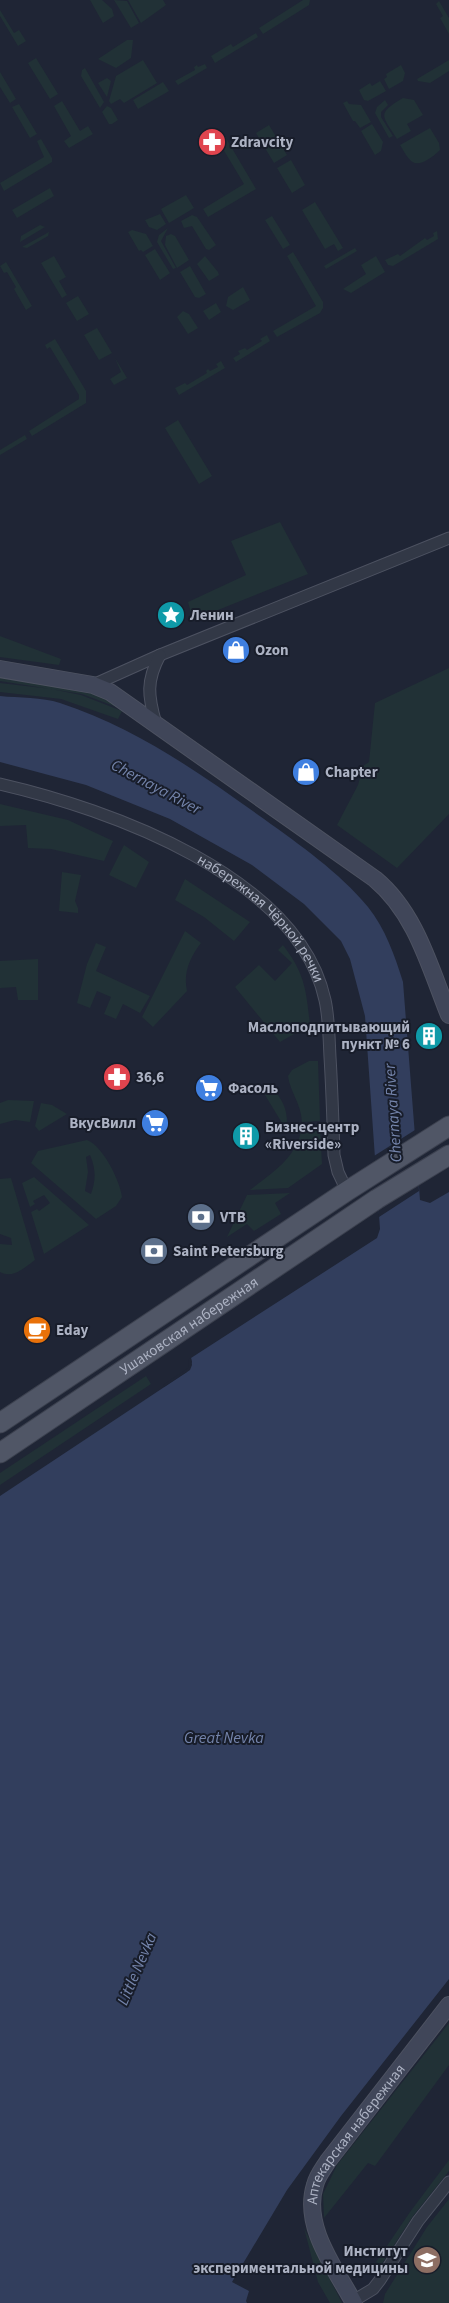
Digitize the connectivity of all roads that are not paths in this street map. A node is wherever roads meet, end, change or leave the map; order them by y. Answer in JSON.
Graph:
{"nodes":[{"id":1,"x":449,"y":538,"type":"edge"},
{"id":2,"x":160,"y":655,"type":"junction"},
{"id":3,"x":0,"y":669,"type":"edge"},
{"id":4,"x":93,"y":685,"type":"junction"},
{"id":5,"x":156,"y":724,"type":"junction"},
{"id":6,"x":0,"y":784,"type":"edge"},
{"id":7,"x":449,"y":1015,"type":"edge"},
{"id":8,"x":449,"y":1126,"type":"edge"},
{"id":9,"x":449,"y":1155,"type":"edge"},
{"id":10,"x":347,"y":1191,"type":"junction"},
{"id":11,"x":0,"y":1423,"type":"edge"},
{"id":12,"x":0,"y":1453,"type":"edge"},
{"id":13,"x":449,"y":2005,"type":"edge"},
{"id":14,"x":449,"y":2182,"type":"edge"},
{"id":15,"x":353,"y":2302,"type":"edge"}],
"edges":[{"from":1,"to":2,"type":"street"},
{"from":2,"to":4,"type":"street"},
{"from":2,"to":5,"type":"street"},
{"from":3,"to":4,"type":"street"},
{"from":4,"to":5,"type":"street"},
{"from":5,"to":7,"type":"street"},
{"from":6,"to":10,"type":"street","name":"набережная Чёрной речки"},
{"from":8,"to":10,"type":"main road","name":"Ушаковская набережная"},
{"from":9,"to":12,"type":"main road","name":"Ушаковская набережная"},
{"from":10,"to":11,"type":"main road","name":"Ушаковская набережная"},
{"from":13,"to":15,"type":"street","name":"Аптекарская набережная"},
{"from":14,"to":15,"type":"street"}]}
